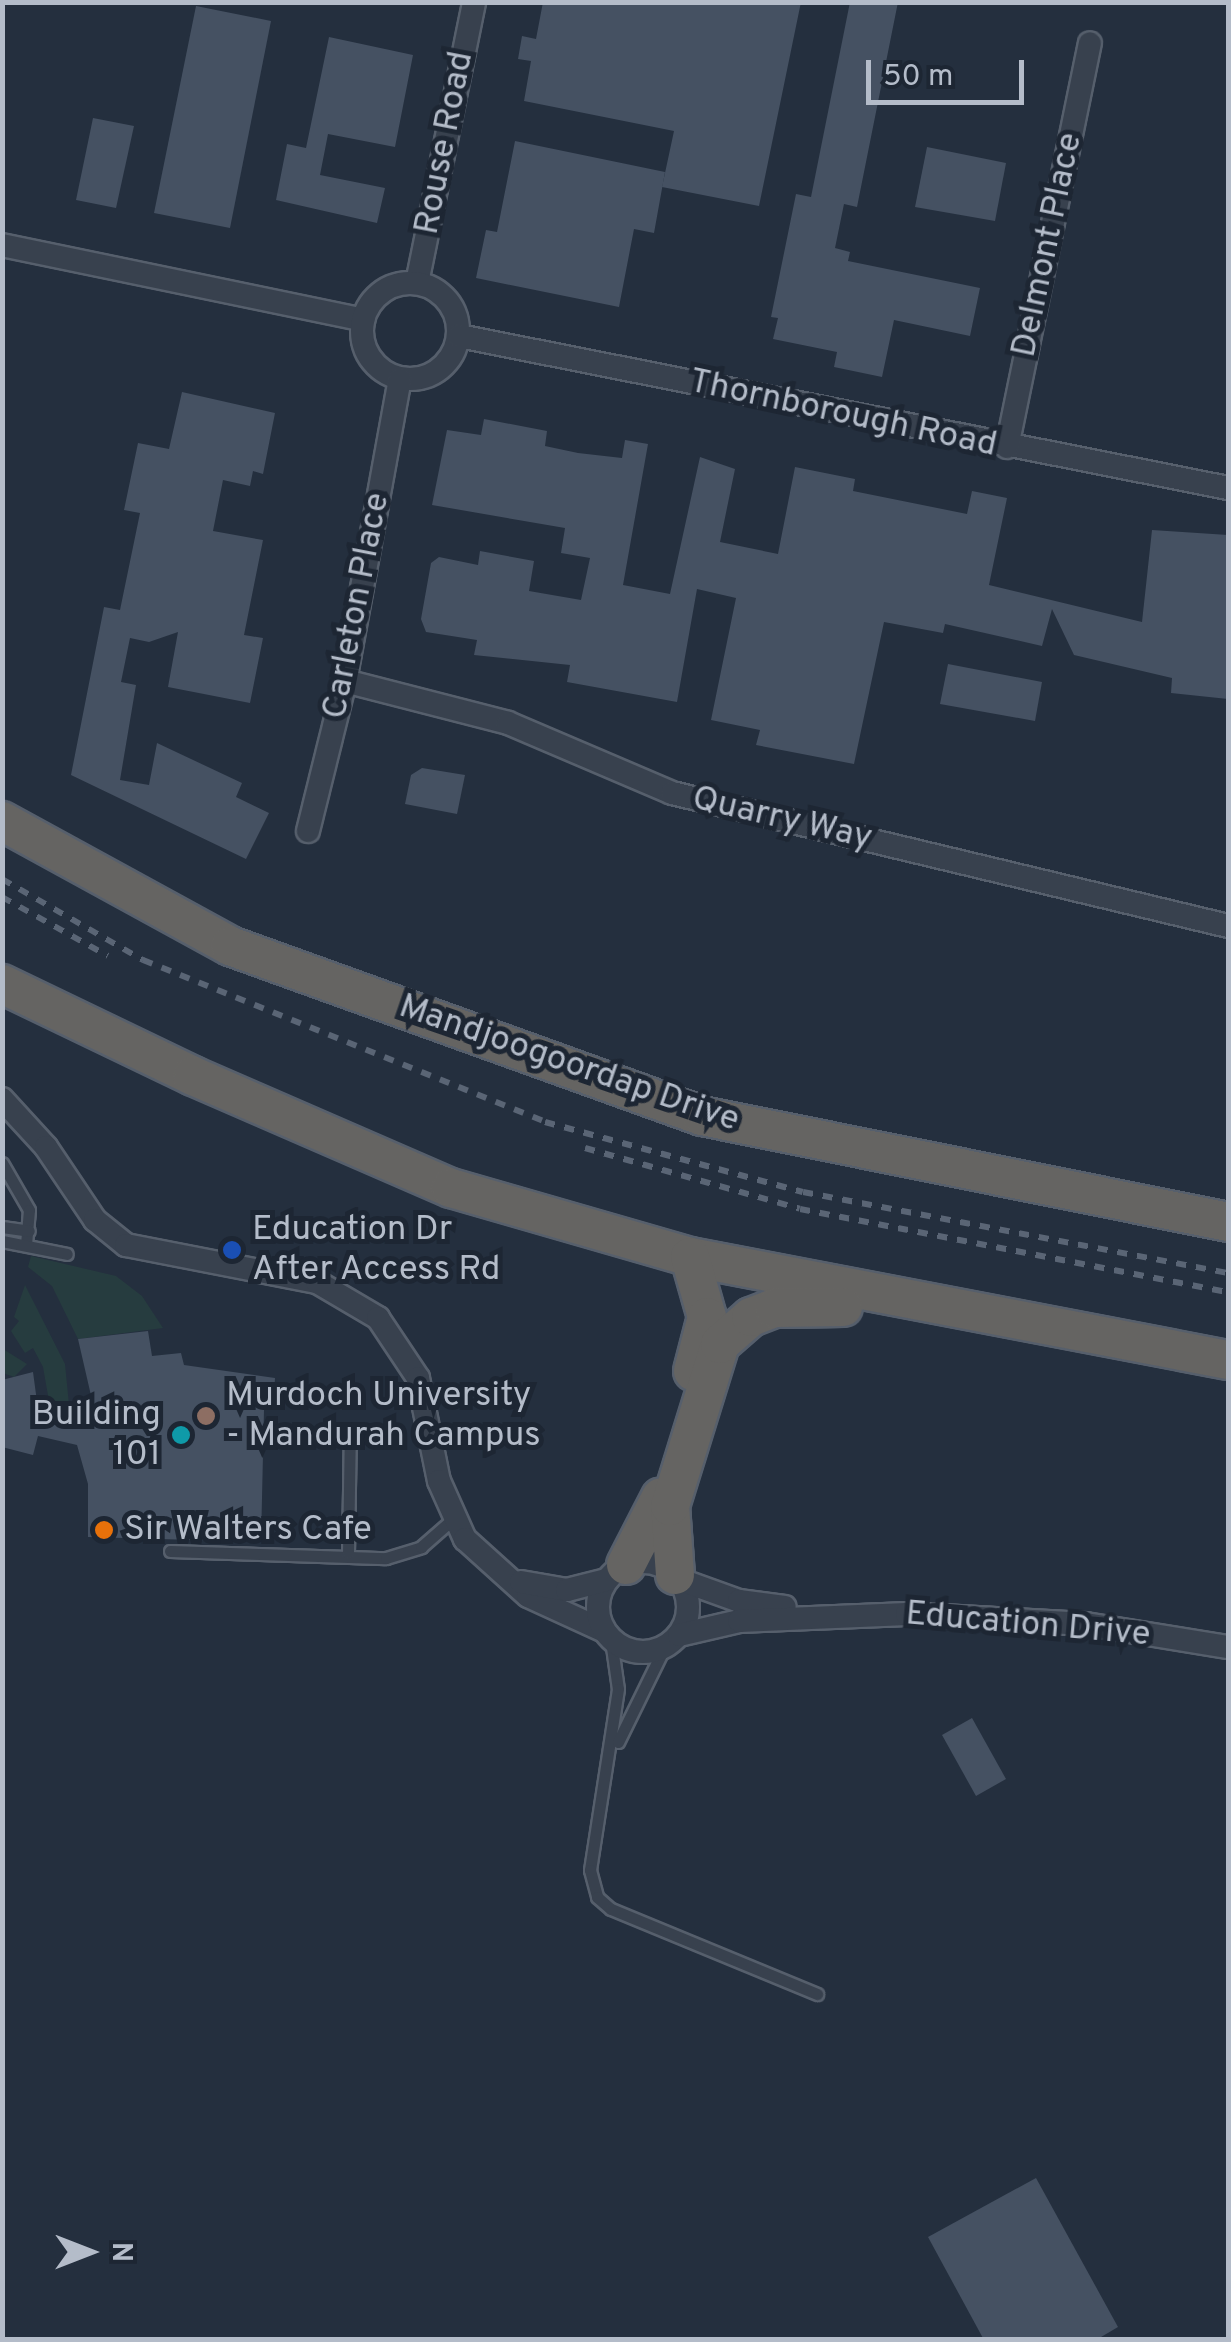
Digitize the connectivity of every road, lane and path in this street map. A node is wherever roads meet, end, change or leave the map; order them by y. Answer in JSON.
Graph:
{"nodes":[{"id":1,"x":474,"y":2,"type":"edge"},
{"id":2,"x":1090,"y":43,"type":"dead end"},
{"id":3,"x":2,"y":245,"type":"edge"},
{"id":4,"x":417,"y":283,"type":"junction"},
{"id":5,"x":363,"y":320,"type":"junction"},
{"id":6,"x":459,"y":336,"type":"junction"},
{"id":7,"x":400,"y":379,"type":"junction"},
{"id":8,"x":1007,"y":448,"type":"junction"},
{"id":9,"x":1228,"y":488,"type":"edge"},
{"id":10,"x":345,"y":681,"type":"junction"},
{"id":11,"x":2,"y":821,"type":"edge"},
{"id":12,"x":308,"y":831,"type":"dead end"},
{"id":13,"x":1228,"y":926,"type":"edge"},
{"id":14,"x":2,"y":984,"type":"edge"},
{"id":15,"x":2,"y":1099,"type":"edge"},
{"id":16,"x":2,"y":1163,"type":"edge"},
{"id":17,"x":1228,"y":1222,"type":"edge"},
{"id":18,"x":2,"y":1227,"type":"edge"},
{"id":19,"x":28,"y":1237,"type":"junction"},
{"id":20,"x":2,"y":1240,"type":"edge"},
{"id":21,"x":67,"y":1254,"type":"dead end"},
{"id":22,"x":690,"y":1256,"type":"junction"},
{"id":23,"x":921,"y":1306,"type":"junction"},
{"id":24,"x":1228,"y":1360,"type":"edge"},
{"id":25,"x":350,"y":1432,"type":"dead end"},
{"id":26,"x":453,"y":1519,"type":"junction"},
{"id":27,"x":170,"y":1551,"type":"dead end"},
{"id":28,"x":348,"y":1554,"type":"junction"},
{"id":29,"x":616,"y":1573,"type":"junction"},
{"id":30,"x":504,"y":1576,"type":"junction"},
{"id":31,"x":676,"y":1577,"type":"junction"},
{"id":32,"x":827,"y":1613,"type":"junction"},
{"id":33,"x":608,"y":1636,"type":"junction"},
{"id":34,"x":672,"y":1641,"type":"junction"},
{"id":35,"x":1228,"y":1647,"type":"edge"},
{"id":36,"x":613,"y":1753,"type":"junction"},
{"id":37,"x":817,"y":1994,"type":"dead end"}],
"edges":[{"from":1,"to":4,"type":"street","name":"Rouse Road"},
{"from":2,"to":8,"type":"street","name":"Delmont Place"},
{"from":3,"to":5,"type":"street"},
{"from":4,"to":5,"type":"street"},
{"from":4,"to":6,"type":"street"},
{"from":5,"to":7,"type":"street"},
{"from":6,"to":7,"type":"street"},
{"from":6,"to":8,"type":"street","name":"Thornborough Road"},
{"from":7,"to":10,"type":"street","name":"Carleton Place"},
{"from":8,"to":9,"type":"street","name":"Thornborough Road"},
{"from":10,"to":12,"type":"street","name":"Carleton Place"},
{"from":10,"to":13,"type":"street","name":"Quarry Way"},
{"from":11,"to":17,"type":"highway","name":"Mandjoogoordap Drive"},
{"from":14,"to":22,"type":"highway"},
{"from":15,"to":26,"type":"street"},
{"from":16,"to":19,"type":"lane"},
{"from":18,"to":19,"type":"lane"},
{"from":19,"to":20,"type":"lane"},
{"from":19,"to":21,"type":"lane"},
{"from":22,"to":23,"type":"highway"},
{"from":22,"to":29,"type":"highway"},
{"from":23,"to":24,"type":"highway"},
{"from":23,"to":31,"type":"highway"},
{"from":25,"to":28,"type":"lane"},
{"from":26,"to":28,"type":"lane"},
{"from":26,"to":30,"type":"street"},
{"from":27,"to":28,"type":"lane"},
{"from":29,"to":30,"type":"street"},
{"from":29,"to":31,"type":"street"},
{"from":29,"to":33,"type":"street"},
{"from":30,"to":33,"type":"street"},
{"from":31,"to":32,"type":"street","name":"Education Drive"},
{"from":31,"to":34,"type":"street"},
{"from":32,"to":34,"type":"street","name":"Education Drive"},
{"from":32,"to":35,"type":"street","name":"Education Drive"},
{"from":33,"to":34,"type":"street"},
{"from":33,"to":36,"type":"lane"},
{"from":34,"to":36,"type":"lane"},
{"from":36,"to":37,"type":"lane"}]}
